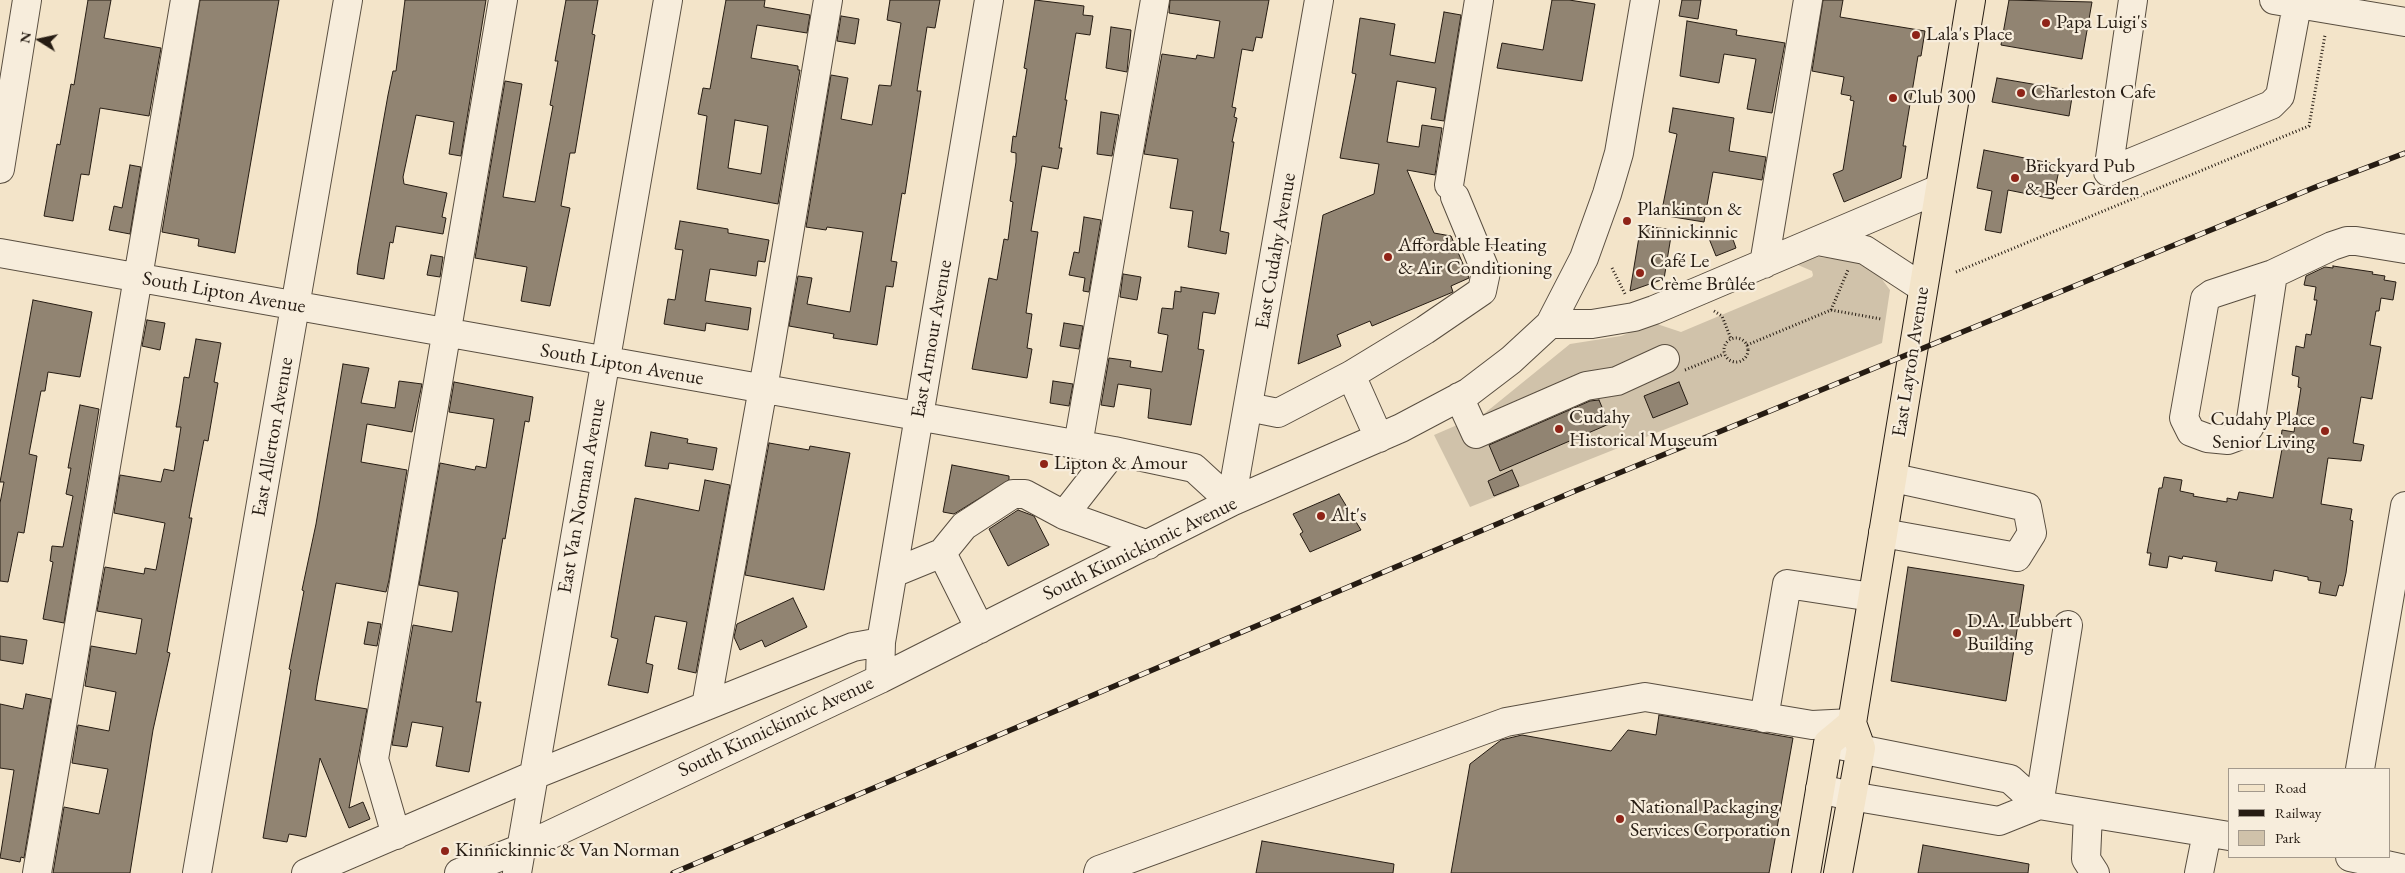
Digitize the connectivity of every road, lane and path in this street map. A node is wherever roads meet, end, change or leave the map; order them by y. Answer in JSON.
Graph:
{"nodes":[{"id":1,"x":27,"y":0,"type":"edge"},
{"id":2,"x":185,"y":0,"type":"edge"},
{"id":3,"x":348,"y":0,"type":"edge"},
{"id":4,"x":503,"y":0,"type":"edge"},
{"id":5,"x":668,"y":0,"type":"edge"},
{"id":6,"x":828,"y":0,"type":"edge"},
{"id":7,"x":989,"y":0,"type":"edge"},
{"id":8,"x":1154,"y":0,"type":"edge"},
{"id":9,"x":1318,"y":0,"type":"edge"},
{"id":10,"x":1479,"y":0,"type":"edge"},
{"id":11,"x":1645,"y":0,"type":"edge"},
{"id":12,"x":1808,"y":0,"type":"edge"},
{"id":13,"x":1971,"y":0,"type":"edge"},
{"id":14,"x":2133,"y":0,"type":"edge"},
{"id":15,"x":2290,"y":1,"type":"edge"},
{"id":16,"x":2405,"y":22,"type":"edge"},
{"id":17,"x":2325,"y":35,"type":"dead end"},
{"id":18,"x":0,"y":169,"type":"edge"},
{"id":19,"x":1939,"y":189,"type":"junction"},
{"id":20,"x":1818,"y":241,"type":"junction"},
{"id":21,"x":2405,"y":249,"type":"edge"},
{"id":22,"x":0,"y":253,"type":"edge"},
{"id":23,"x":1764,"y":264,"type":"junction"},
{"id":24,"x":1850,"y":267,"type":"dead end"},
{"id":25,"x":1612,"y":268,"type":"dead end"},
{"id":26,"x":1956,"y":272,"type":"dead end"},
{"id":27,"x":2273,"y":274,"type":"junction"},
{"id":28,"x":137,"y":277,"type":"junction"},
{"id":29,"x":1923,"y":288,"type":"junction"},
{"id":30,"x":1627,"y":297,"type":"dead end"},
{"id":31,"x":296,"y":305,"type":"junction"},
{"id":32,"x":1831,"y":310,"type":"junction"},
{"id":33,"x":1881,"y":318,"type":"dead end"},
{"id":34,"x":1723,"y":319,"type":"dead end"},
{"id":35,"x":1550,"y":324,"type":"junction"},
{"id":36,"x":447,"y":333,"type":"junction"},
{"id":37,"x":1731,"y":339,"type":"junction"},
{"id":38,"x":1747,"y":345,"type":"junction"},
{"id":39,"x":1724,"y":354,"type":"junction"},
{"id":40,"x":1665,"y":359,"type":"joint"},
{"id":41,"x":605,"y":362,"type":"junction"},
{"id":42,"x":1351,"y":375,"type":"junction"},
{"id":43,"x":762,"y":390,"type":"junction"},
{"id":44,"x":1459,"y":397,"type":"junction"},
{"id":45,"x":1248,"y":408,"type":"junction"},
{"id":46,"x":919,"y":418,"type":"junction"},
{"id":47,"x":1379,"y":438,"type":"junction"},
{"id":48,"x":1078,"y":445,"type":"junction"},
{"id":49,"x":1114,"y":451,"type":"junction"},
{"id":50,"x":1894,"y":478,"type":"junction"},
{"id":51,"x":1232,"y":502,"type":"junction"},
{"id":52,"x":2405,"y":506,"type":"edge"},
{"id":53,"x":1064,"y":515,"type":"junction"},
{"id":54,"x":1883,"y":533,"type":"junction"},
{"id":55,"x":1148,"y":544,"type":"junction"},
{"id":56,"x":942,"y":554,"type":"junction"},
{"id":57,"x":893,"y":573,"type":"junction"},
{"id":58,"x":1872,"y":597,"type":"junction"},
{"id":59,"x":2068,"y":625,"type":"dead end"},
{"id":60,"x":980,"y":629,"type":"junction"},
{"id":61,"x":881,"y":642,"type":"junction"},
{"id":62,"x":880,"y":678,"type":"junction"},
{"id":63,"x":706,"y":706,"type":"junction"},
{"id":64,"x":1764,"y":718,"type":"junction"},
{"id":65,"x":1857,"y":736,"type":"junction"},
{"id":66,"x":2360,"y":768,"type":"edge"},
{"id":67,"x":534,"y":775,"type":"junction"},
{"id":68,"x":1820,"y":789,"type":"junction"},
{"id":69,"x":1851,"y":796,"type":"junction"},
{"id":70,"x":2039,"y":805,"type":"junction"},
{"id":71,"x":2088,"y":813,"type":"junction"},
{"id":72,"x":396,"y":835,"type":"junction"},
{"id":73,"x":2218,"y":835,"type":"edge"},
{"id":74,"x":2346,"y":858,"type":"edge"},
{"id":75,"x":2355,"y":858,"type":"edge"},
{"id":76,"x":520,"y":860,"type":"edge"},
{"id":77,"x":2405,"y":869,"type":"edge"},
{"id":78,"x":1098,"y":872,"type":"edge"},
{"id":79,"x":37,"y":873,"type":"edge"},
{"id":80,"x":197,"y":873,"type":"edge"},
{"id":81,"x":306,"y":873,"type":"edge"},
{"id":82,"x":459,"y":873,"type":"edge"},
{"id":83,"x":1806,"y":873,"type":"edge"},
{"id":84,"x":1838,"y":873,"type":"edge"},
{"id":85,"x":2095,"y":873,"type":"edge"},
{"id":86,"x":2199,"y":873,"type":"edge"},
{"id":87,"x":2343,"y":873,"type":"edge"}],
"edges":[{"from":1,"to":18,"type":"street"},
{"from":2,"to":28,"type":"street"},
{"from":3,"to":31,"type":"street","name":"East Allerton Avenue"},
{"from":4,"to":36,"type":"street"},
{"from":5,"to":41,"type":"street","name":"East Van Norman Avenue"},
{"from":6,"to":43,"type":"street"},
{"from":7,"to":46,"type":"street","name":"East Armour Avenue"},
{"from":8,"to":48,"type":"street"},
{"from":9,"to":45,"type":"street","name":"East Cudahy Avenue"},
{"from":10,"to":42,"type":"street"},
{"from":11,"to":35,"type":"street"},
{"from":12,"to":23,"type":"street"},
{"from":13,"to":19,"type":"main road","name":"East Layton Avenue"},
{"from":14,"to":15,"type":"street"},
{"from":15,"to":16,"type":"street"},
{"from":17,"to":26,"type":"path"},
{"from":19,"to":20,"type":"street"},
{"from":19,"to":29,"type":"main road","name":"East Layton Avenue"},
{"from":20,"to":23,"type":"street"},
{"from":20,"to":29,"type":"street"},
{"from":21,"to":27,"type":"street"},
{"from":22,"to":28,"type":"street","name":"South Lipton Avenue"},
{"from":23,"to":35,"type":"street"},
{"from":24,"to":32,"type":"path"},
{"from":25,"to":30,"type":"path"},
{"from":27,"to":27,"type":"street"},
{"from":28,"to":31,"type":"street","name":"South Lipton Avenue"},
{"from":28,"to":79,"type":"street"},
{"from":29,"to":50,"type":"main road","name":"East Layton Avenue"},
{"from":31,"to":36,"type":"street","name":"South Lipton Avenue"},
{"from":31,"to":80,"type":"street","name":"East Allerton Avenue"},
{"from":32,"to":33,"type":"path"},
{"from":32,"to":38,"type":"path"},
{"from":34,"to":37,"type":"path"},
{"from":35,"to":44,"type":"street","name":"South Kinnickinnic Avenue"},
{"from":36,"to":41,"type":"street","name":"South Lipton Avenue"},
{"from":36,"to":72,"type":"street"},
{"from":37,"to":38,"type":"path"},
{"from":37,"to":39,"type":"path"},
{"from":38,"to":39,"type":"path"},
{"from":39,"to":40,"type":"path"},
{"from":40,"to":44,"type":"street"},
{"from":41,"to":43,"type":"street","name":"South Lipton Avenue"},
{"from":41,"to":67,"type":"street","name":"East Van Norman Avenue"},
{"from":42,"to":45,"type":"street"},
{"from":42,"to":47,"type":"street"},
{"from":43,"to":46,"type":"street","name":"South Lipton Avenue"},
{"from":43,"to":63,"type":"street"},
{"from":44,"to":47,"type":"street","name":"South Kinnickinnic Avenue"},
{"from":45,"to":51,"type":"street","name":"East Cudahy Avenue"},
{"from":46,"to":48,"type":"street","name":"South Lipton Avenue"},
{"from":46,"to":57,"type":"street","name":"East Armour Avenue"},
{"from":47,"to":51,"type":"street","name":"South Kinnickinnic Avenue"},
{"from":48,"to":49,"type":"street","name":"South Lipton Avenue"},
{"from":49,"to":51,"type":"street","name":"South Lipton Avenue"},
{"from":49,"to":53,"type":"street"},
{"from":50,"to":54,"type":"main road","name":"East Layton Avenue"},
{"from":50,"to":54,"type":"street"},
{"from":51,"to":55,"type":"street","name":"South Kinnickinnic Avenue"},
{"from":52,"to":66,"type":"street"},
{"from":53,"to":55,"type":"street"},
{"from":53,"to":56,"type":"street"},
{"from":54,"to":58,"type":"main road","name":"East Layton Avenue"},
{"from":55,"to":60,"type":"street","name":"South Kinnickinnic Avenue"},
{"from":56,"to":57,"type":"street"},
{"from":56,"to":60,"type":"street"},
{"from":57,"to":61,"type":"street","name":"East Armour Avenue"},
{"from":58,"to":64,"type":"street"},
{"from":58,"to":65,"type":"main road","name":"East Layton Avenue"},
{"from":59,"to":70,"type":"street"},
{"from":60,"to":62,"type":"street","name":"South Kinnickinnic Avenue"},
{"from":61,"to":62,"type":"street","name":"East Armour Avenue"},
{"from":61,"to":63,"type":"street","name":"South Kinnickinnic Avenue"},
{"from":62,"to":76,"type":"street","name":"South Kinnickinnic Avenue"},
{"from":63,"to":67,"type":"street","name":"South Kinnickinnic Avenue"},
{"from":64,"to":65,"type":"street"},
{"from":64,"to":78,"type":"street"},
{"from":65,"to":68,"type":"main road"},
{"from":65,"to":69,"type":"main road","name":"East Layton Avenue"},
{"from":65,"to":70,"type":"street"},
{"from":67,"to":72,"type":"street","name":"South Kinnickinnic Avenue"},
{"from":67,"to":76,"type":"street","name":"East Van Norman Avenue"},
{"from":68,"to":69,"type":"street"},
{"from":68,"to":83,"type":"main road"},
{"from":69,"to":70,"type":"street"},
{"from":69,"to":84,"type":"main road","name":"East Layton Avenue"},
{"from":70,"to":71,"type":"street"},
{"from":71,"to":73,"type":"street"},
{"from":71,"to":85,"type":"street"},
{"from":72,"to":81,"type":"street","name":"South Kinnickinnic Avenue"},
{"from":73,"to":86,"type":"street"},
{"from":74,"to":87,"type":"street"},
{"from":75,"to":77,"type":"street"},
{"from":76,"to":82,"type":"street","name":"South Kinnickinnic Avenue"}]}
